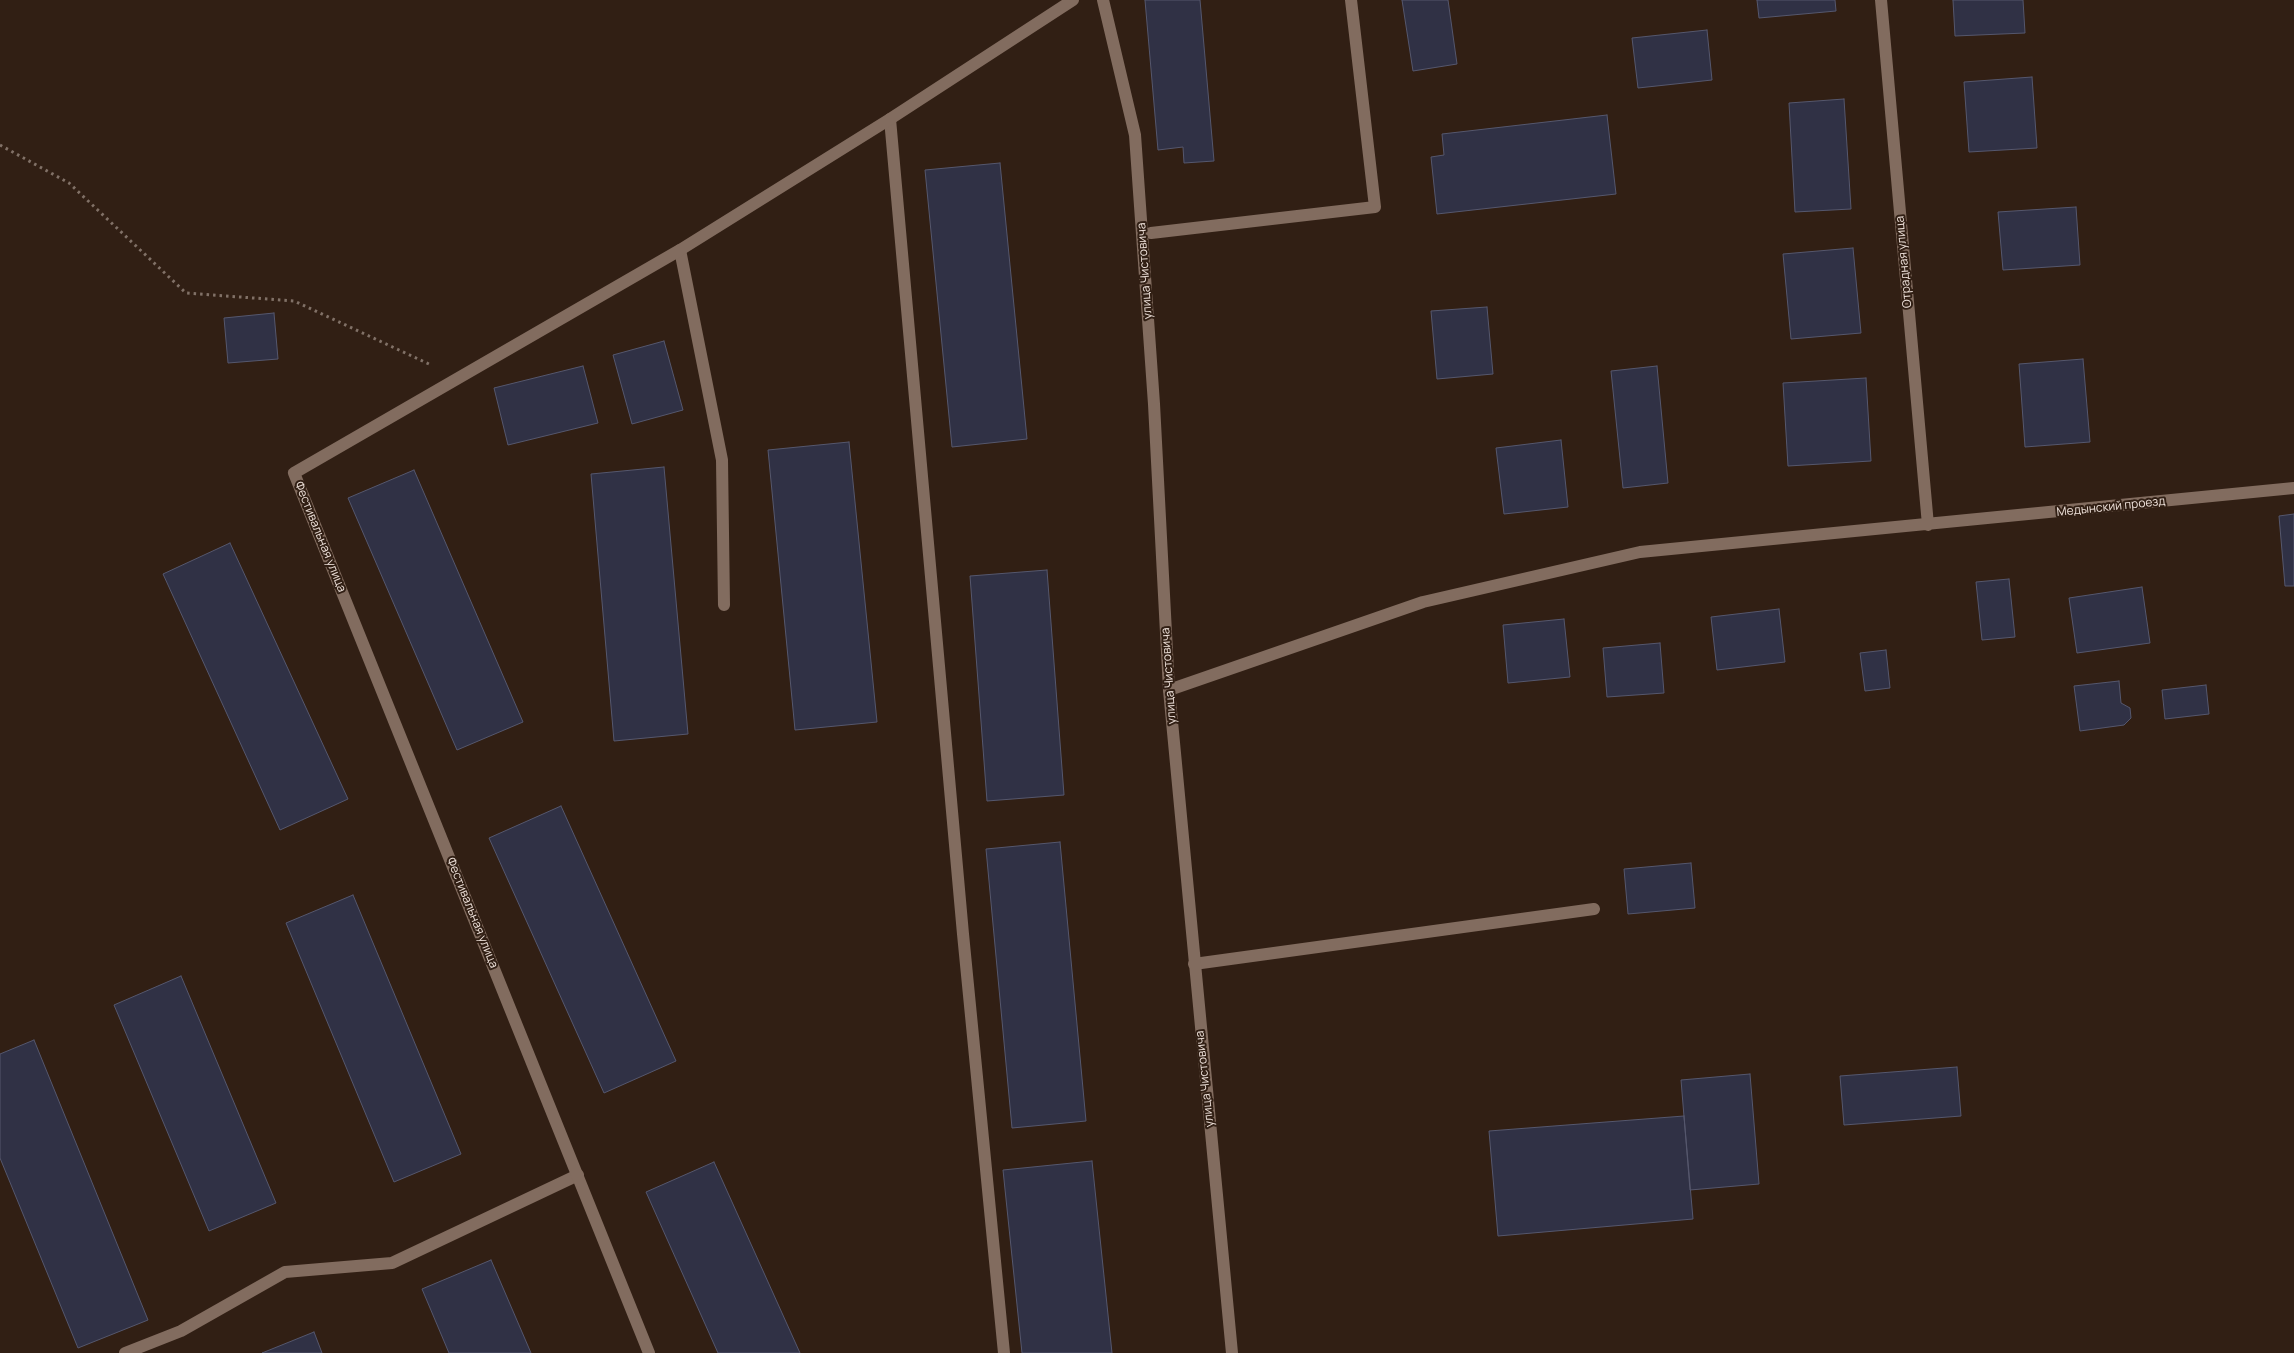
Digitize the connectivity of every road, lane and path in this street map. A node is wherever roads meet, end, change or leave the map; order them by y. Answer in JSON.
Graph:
{"nodes":[{"id":1,"x":1073,"y":0,"type":"edge"},
{"id":2,"x":1103,"y":0,"type":"edge"},
{"id":3,"x":1351,"y":0,"type":"edge"},
{"id":4,"x":1881,"y":0,"type":"edge"},
{"id":5,"x":890,"y":119,"type":"junction"},
{"id":6,"x":0,"y":145,"type":"edge"},
{"id":7,"x":1151,"y":233,"type":"dead end"},
{"id":8,"x":680,"y":250,"type":"junction"},
{"id":9,"x":459,"y":377,"type":"junction"},
{"id":10,"x":2294,"y":488,"type":"edge"},
{"id":11,"x":1928,"y":525,"type":"junction"},
{"id":12,"x":724,"y":605,"type":"dead end"},
{"id":13,"x":1169,"y":690,"type":"junction"},
{"id":14,"x":1594,"y":909,"type":"dead end"},
{"id":15,"x":1194,"y":964,"type":"junction"},
{"id":16,"x":578,"y":1175,"type":"junction"},
{"id":17,"x":125,"y":1353,"type":"edge"},
{"id":18,"x":649,"y":1353,"type":"edge"},
{"id":19,"x":1004,"y":1353,"type":"edge"},
{"id":20,"x":1232,"y":1353,"type":"edge"}],
"edges":[{"from":1,"to":5,"type":"street"},
{"from":2,"to":13,"type":"street","name":"улица Чистовича"},
{"from":3,"to":7,"type":"street"},
{"from":4,"to":11,"type":"street","name":"Отрадная улица"},
{"from":5,"to":8,"type":"street"},
{"from":5,"to":19,"type":"street"},
{"from":6,"to":9,"type":"path"},
{"from":8,"to":9,"type":"street"},
{"from":8,"to":12,"type":"street"},
{"from":9,"to":16,"type":"street","name":"Фестивальная улица"},
{"from":10,"to":11,"type":"street","name":"Медынский проезд"},
{"from":11,"to":13,"type":"street","name":"Медынский проезд"},
{"from":13,"to":15,"type":"street","name":"улица Чистовича"},
{"from":14,"to":15,"type":"street"},
{"from":15,"to":20,"type":"street","name":"улица Чистовича"},
{"from":16,"to":17,"type":"street"},
{"from":16,"to":18,"type":"street","name":"Фестивальная улица"}]}
